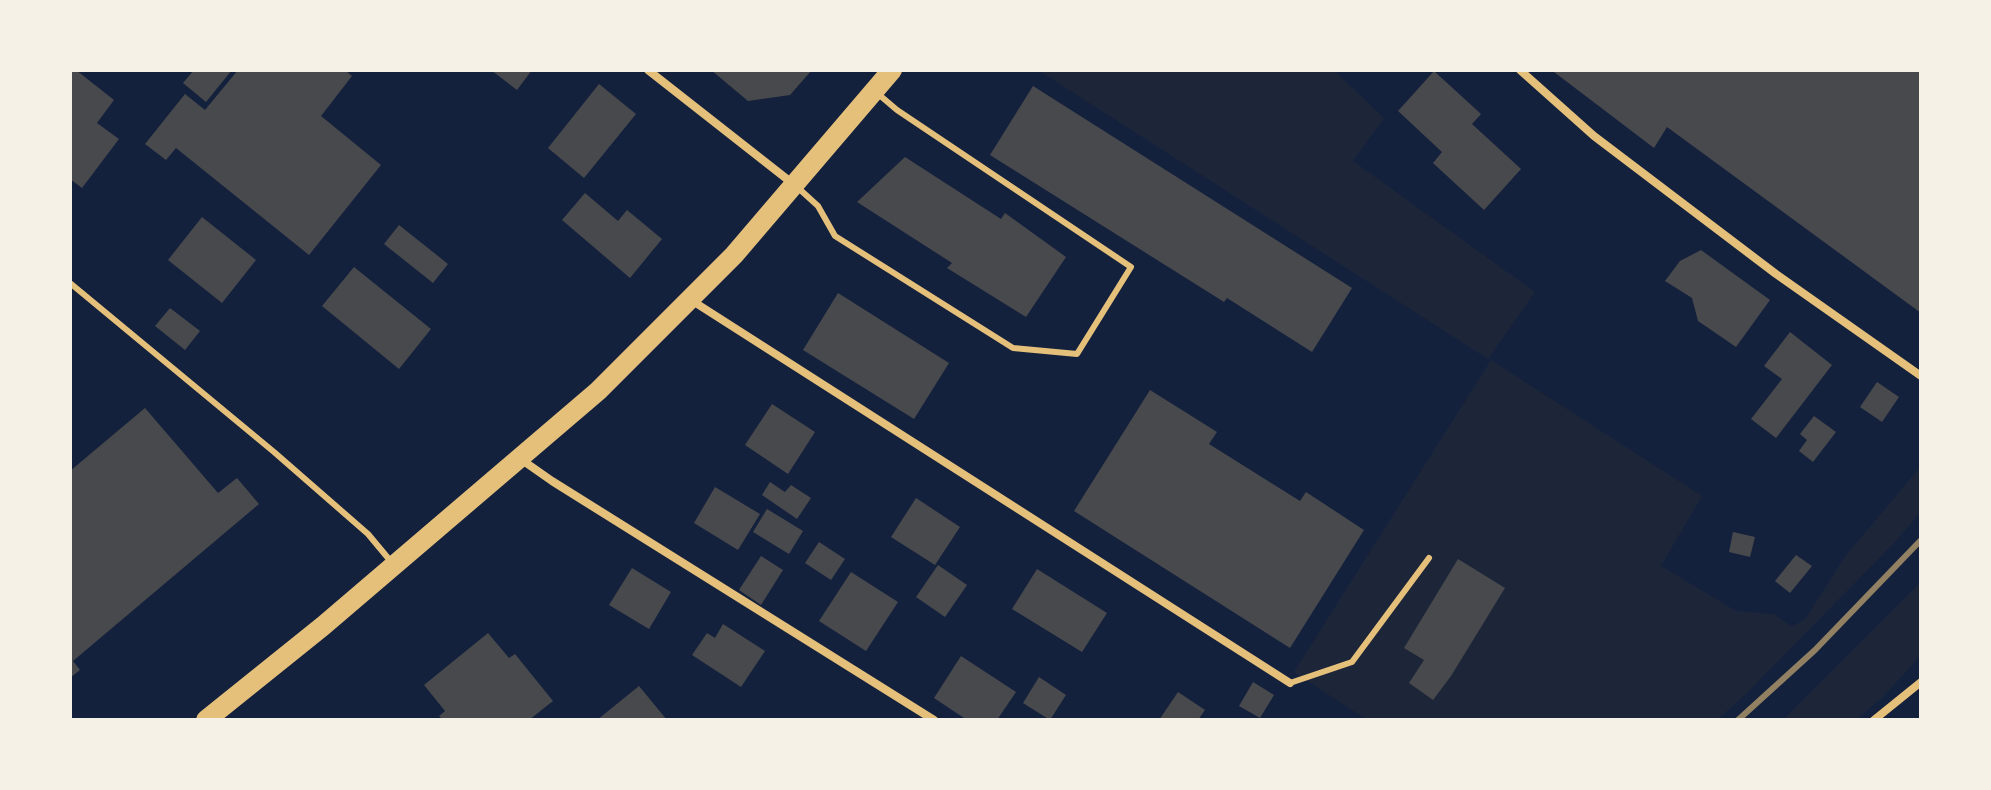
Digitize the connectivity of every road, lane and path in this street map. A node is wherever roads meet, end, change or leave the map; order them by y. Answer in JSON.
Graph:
{"nodes":[{"id":1,"x":648,"y":70,"type":"edge"},
{"id":2,"x":892,"y":70,"type":"edge"},
{"id":3,"x":1520,"y":70,"type":"edge"},
{"id":4,"x":874,"y":90,"type":"junction"},
{"id":5,"x":793,"y":183,"type":"junction"},
{"id":6,"x":70,"y":283,"type":"edge"},
{"id":7,"x":690,"y":299,"type":"junction"},
{"id":8,"x":1921,"y":376,"type":"edge"},
{"id":9,"x":521,"y":458,"type":"junction"},
{"id":10,"x":1429,"y":558,"type":"dead end"},
{"id":11,"x":394,"y":565,"type":"junction"},
{"id":12,"x":1921,"y":682,"type":"edge"},
{"id":13,"x":1290,"y":683,"type":"joint"},
{"id":14,"x":206,"y":720,"type":"edge"},
{"id":15,"x":934,"y":720,"type":"edge"},
{"id":16,"x":1874,"y":720,"type":"edge"}],
"edges":[{"from":1,"to":5,"type":"street"},
{"from":2,"to":4,"type":"main road"},
{"from":3,"to":8,"type":"street"},
{"from":4,"to":5,"type":"main road"},
{"from":4,"to":5,"type":"lane"},
{"from":5,"to":7,"type":"main road"},
{"from":6,"to":11,"type":"lane"},
{"from":7,"to":9,"type":"main road"},
{"from":7,"to":13,"type":"street"},
{"from":9,"to":11,"type":"main road"},
{"from":9,"to":15,"type":"street"},
{"from":10,"to":13,"type":"lane"},
{"from":11,"to":14,"type":"main road"},
{"from":12,"to":16,"type":"street"}]}
